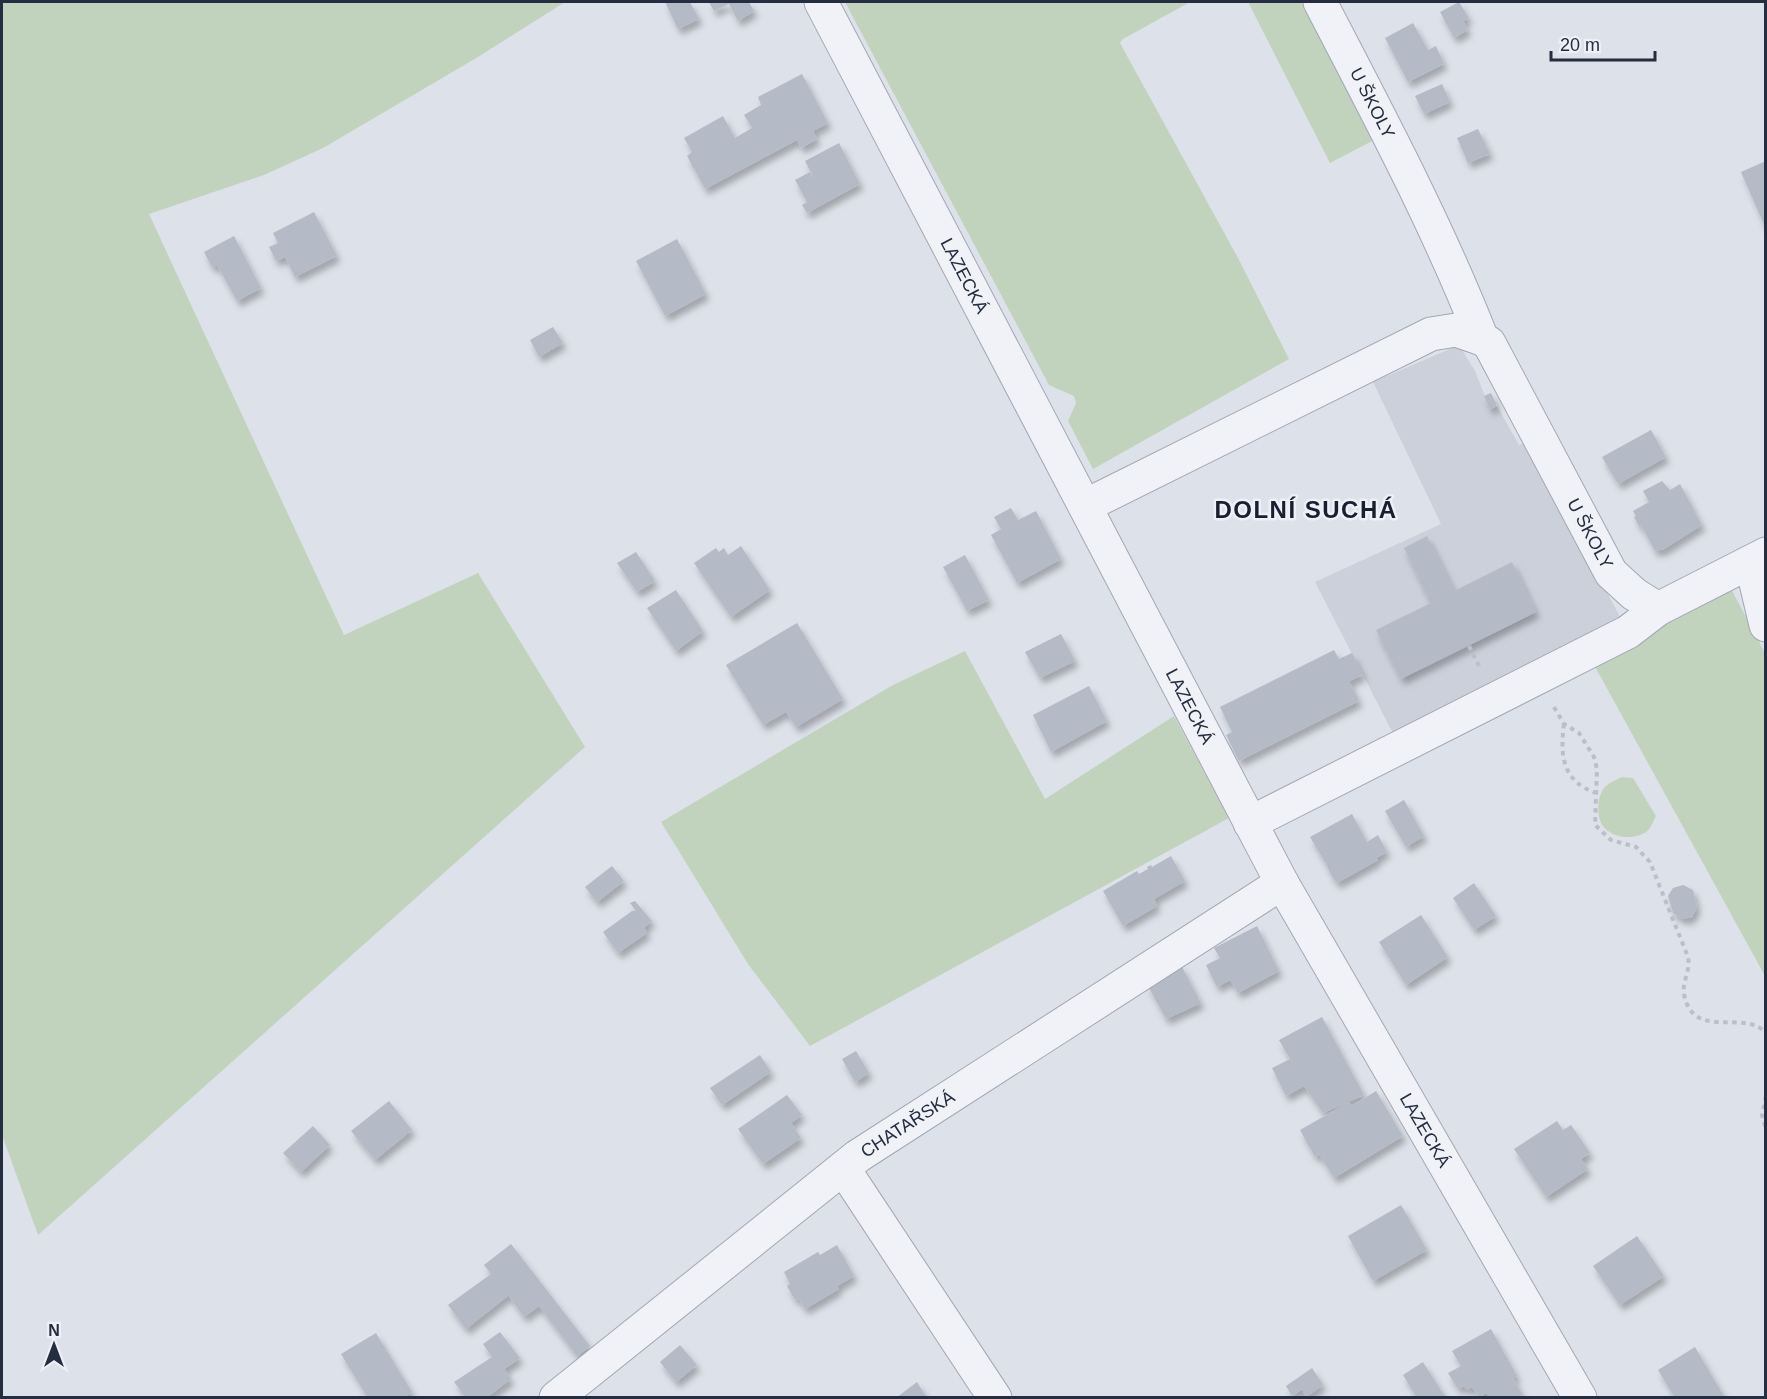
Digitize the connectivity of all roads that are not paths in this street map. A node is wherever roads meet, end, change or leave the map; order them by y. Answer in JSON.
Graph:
{"nodes":[{"id":1,"x":821,"y":2,"type":"edge"},
{"id":2,"x":1320,"y":2,"type":"edge"},
{"id":3,"x":1482,"y":339,"type":"junction"},
{"id":4,"x":1085,"y":506,"type":"junction"},
{"id":5,"x":1758,"y":558,"type":"edge"},
{"id":6,"x":1658,"y":609,"type":"junction"},
{"id":7,"x":1766,"y":626,"type":"edge"},
{"id":8,"x":1250,"y":823,"type":"junction"},
{"id":9,"x":1282,"y":883,"type":"junction"},
{"id":10,"x":843,"y":1168,"type":"junction"},
{"id":11,"x":556,"y":1398,"type":"edge"},
{"id":12,"x":995,"y":1398,"type":"edge"},
{"id":13,"x":1580,"y":1398,"type":"edge"}],
"edges":[{"from":1,"to":4,"type":"street","name":"LAZECKÁ"},
{"from":2,"to":3,"type":"street","name":"U ŠKOLY"},
{"from":3,"to":4,"type":"street"},
{"from":3,"to":6,"type":"street","name":"U ŠKOLY"},
{"from":4,"to":8,"type":"street","name":"LAZECKÁ"},
{"from":5,"to":6,"type":"street"},
{"from":5,"to":7,"type":"street"},
{"from":6,"to":8,"type":"street"},
{"from":8,"to":9,"type":"street","name":"LAZECKÁ"},
{"from":9,"to":10,"type":"street","name":"CHATAŘSKÁ"},
{"from":9,"to":13,"type":"street","name":"LAZECKÁ"},
{"from":10,"to":11,"type":"street","name":"CHATAŘSKÁ"},
{"from":10,"to":12,"type":"street"}]}
